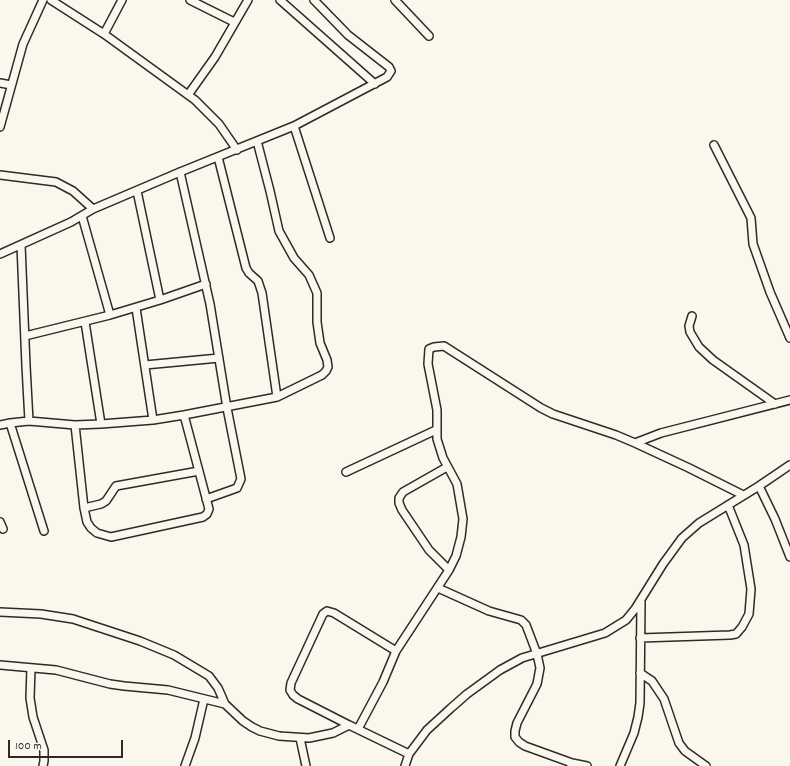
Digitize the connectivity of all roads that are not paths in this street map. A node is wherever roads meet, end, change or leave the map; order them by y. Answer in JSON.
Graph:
{"nodes":[{"id":1,"x":43,"y":0,"type":"edge"},
{"id":2,"x":51,"y":0,"type":"edge"},
{"id":3,"x":122,"y":0,"type":"edge"},
{"id":4,"x":190,"y":0,"type":"edge"},
{"id":5,"x":248,"y":0,"type":"edge"},
{"id":6,"x":280,"y":0,"type":"edge"},
{"id":7,"x":314,"y":0,"type":"edge"},
{"id":8,"x":396,"y":0,"type":"edge"},
{"id":9,"x":234,"y":22,"type":"junction"},
{"id":10,"x":104,"y":34,"type":"junction"},
{"id":11,"x":429,"y":36,"type":"dead end"},
{"id":12,"x":0,"y":83,"type":"edge"},
{"id":13,"x":374,"y":84,"type":"junction"},
{"id":14,"x":11,"y":85,"type":"junction"},
{"id":15,"x":188,"y":95,"type":"junction"},
{"id":16,"x":2,"y":111,"type":"edge"},
{"id":17,"x":294,"y":126,"type":"junction"},
{"id":18,"x":0,"y":127,"type":"edge"},
{"id":19,"x":256,"y":141,"type":"junction"},
{"id":20,"x":714,"y":145,"type":"dead end"},
{"id":21,"x":237,"y":150,"type":"junction"},
{"id":22,"x":218,"y":157,"type":"junction"},
{"id":23,"x":180,"y":172,"type":"junction"},
{"id":24,"x":0,"y":175,"type":"edge"},
{"id":25,"x":137,"y":190,"type":"junction"},
{"id":26,"x":93,"y":209,"type":"junction"},
{"id":27,"x":82,"y":216,"type":"junction"},
{"id":28,"x":330,"y":238,"type":"dead end"},
{"id":29,"x":22,"y":245,"type":"junction"},
{"id":30,"x":0,"y":254,"type":"edge"},
{"id":31,"x":206,"y":284,"type":"junction"},
{"id":32,"x":160,"y":300,"type":"junction"},
{"id":33,"x":136,"y":308,"type":"junction"},
{"id":34,"x":110,"y":315,"type":"junction"},
{"id":35,"x":692,"y":316,"type":"dead end"},
{"id":36,"x":85,"y":322,"type":"junction"},
{"id":37,"x":25,"y":336,"type":"junction"},
{"id":38,"x":790,"y":338,"type":"edge"},
{"id":39,"x":218,"y":358,"type":"junction"},
{"id":40,"x":145,"y":365,"type":"junction"},
{"id":41,"x":277,"y":397,"type":"junction"},
{"id":42,"x":790,"y":400,"type":"edge"},
{"id":43,"x":775,"y":404,"type":"junction"},
{"id":44,"x":227,"y":408,"type":"junction"},
{"id":45,"x":184,"y":415,"type":"junction"},
{"id":46,"x":153,"y":420,"type":"junction"},
{"id":47,"x":29,"y":422,"type":"junction"},
{"id":48,"x":10,"y":423,"type":"junction"},
{"id":49,"x":101,"y":424,"type":"junction"},
{"id":50,"x":0,"y":425,"type":"edge"},
{"id":51,"x":75,"y":425,"type":"junction"},
{"id":52,"x":436,"y":430,"type":"junction"},
{"id":53,"x":635,"y":443,"type":"junction"},
{"id":54,"x":790,"y":465,"type":"edge"},
{"id":55,"x":447,"y":467,"type":"junction"},
{"id":56,"x":198,"y":471,"type":"junction"},
{"id":57,"x":346,"y":472,"type":"dead end"},
{"id":58,"x":759,"y":486,"type":"junction"},
{"id":59,"x":743,"y":495,"type":"junction"},
{"id":60,"x":206,"y":499,"type":"junction"},
{"id":61,"x":728,"y":505,"type":"junction"},
{"id":62,"x":84,"y":508,"type":"junction"},
{"id":63,"x":0,"y":522,"type":"edge"},
{"id":64,"x":3,"y":529,"type":"dead end"},
{"id":65,"x":44,"y":531,"type":"dead end"},
{"id":66,"x":790,"y":557,"type":"edge"},
{"id":67,"x":449,"y":570,"type":"junction"},
{"id":68,"x":438,"y":588,"type":"junction"},
{"id":69,"x":641,"y":600,"type":"junction"},
{"id":70,"x":0,"y":612,"type":"edge"},
{"id":71,"x":640,"y":638,"type":"junction"},
{"id":72,"x":396,"y":651,"type":"junction"},
{"id":73,"x":537,"y":654,"type":"junction"},
{"id":74,"x":0,"y":665,"type":"edge"},
{"id":75,"x":31,"y":668,"type":"junction"},
{"id":76,"x":640,"y":672,"type":"junction"},
{"id":77,"x":204,"y":699,"type":"junction"},
{"id":78,"x":225,"y":704,"type":"junction"},
{"id":79,"x":349,"y":726,"type":"junction"},
{"id":80,"x":358,"y":729,"type":"junction"},
{"id":81,"x":300,"y":738,"type":"junction"},
{"id":82,"x":409,"y":754,"type":"junction"},
{"id":83,"x":571,"y":765,"type":"edge"},
{"id":84,"x":43,"y":766,"type":"edge"},
{"id":85,"x":185,"y":766,"type":"edge"},
{"id":86,"x":306,"y":766,"type":"edge"},
{"id":87,"x":405,"y":766,"type":"edge"},
{"id":88,"x":587,"y":766,"type":"edge"},
{"id":89,"x":620,"y":766,"type":"edge"},
{"id":90,"x":706,"y":766,"type":"edge"}],
"edges":[{"from":1,"to":14,"type":"street"},
{"from":2,"to":10,"type":"street"},
{"from":3,"to":10,"type":"street"},
{"from":4,"to":9,"type":"street"},
{"from":5,"to":9,"type":"street"},
{"from":6,"to":13,"type":"street"},
{"from":7,"to":13,"type":"street"},
{"from":8,"to":11,"type":"street"},
{"from":9,"to":15,"type":"street"},
{"from":10,"to":15,"type":"street"},
{"from":12,"to":14,"type":"street"},
{"from":13,"to":17,"type":"street"},
{"from":14,"to":16,"type":"street"},
{"from":15,"to":21,"type":"street"},
{"from":16,"to":18,"type":"street"},
{"from":17,"to":19,"type":"street"},
{"from":17,"to":28,"type":"street"},
{"from":19,"to":21,"type":"street"},
{"from":19,"to":41,"type":"street"},
{"from":20,"to":38,"type":"street"},
{"from":21,"to":22,"type":"street"},
{"from":22,"to":23,"type":"street"},
{"from":22,"to":41,"type":"street"},
{"from":23,"to":25,"type":"street"},
{"from":23,"to":31,"type":"street"},
{"from":24,"to":26,"type":"street"},
{"from":25,"to":26,"type":"street"},
{"from":25,"to":32,"type":"street"},
{"from":26,"to":27,"type":"street"},
{"from":27,"to":29,"type":"street"},
{"from":27,"to":34,"type":"street"},
{"from":29,"to":30,"type":"street"},
{"from":29,"to":37,"type":"street"},
{"from":31,"to":32,"type":"street"},
{"from":31,"to":39,"type":"street"},
{"from":32,"to":33,"type":"street"},
{"from":33,"to":34,"type":"street"},
{"from":33,"to":40,"type":"street"},
{"from":34,"to":36,"type":"street"},
{"from":35,"to":43,"type":"street"},
{"from":36,"to":37,"type":"street"},
{"from":36,"to":49,"type":"street"},
{"from":37,"to":47,"type":"street"},
{"from":39,"to":40,"type":"street"},
{"from":39,"to":44,"type":"street"},
{"from":40,"to":46,"type":"street"},
{"from":41,"to":44,"type":"street"},
{"from":42,"to":43,"type":"street"},
{"from":43,"to":53,"type":"street"},
{"from":44,"to":45,"type":"street"},
{"from":44,"to":60,"type":"street"},
{"from":45,"to":46,"type":"street"},
{"from":45,"to":56,"type":"street"},
{"from":46,"to":49,"type":"street"},
{"from":47,"to":48,"type":"street"},
{"from":47,"to":51,"type":"street"},
{"from":48,"to":50,"type":"street"},
{"from":48,"to":65,"type":"street"},
{"from":49,"to":51,"type":"street"},
{"from":51,"to":62,"type":"street"},
{"from":52,"to":53,"type":"street"},
{"from":52,"to":55,"type":"street"},
{"from":52,"to":57,"type":"street"},
{"from":53,"to":59,"type":"street"},
{"from":54,"to":58,"type":"street"},
{"from":55,"to":67,"type":"street"},
{"from":55,"to":67,"type":"street"},
{"from":56,"to":60,"type":"street"},
{"from":56,"to":62,"type":"street"},
{"from":58,"to":59,"type":"street"},
{"from":58,"to":66,"type":"street"},
{"from":59,"to":61,"type":"street"},
{"from":60,"to":62,"type":"street"},
{"from":61,"to":69,"type":"street"},
{"from":61,"to":71,"type":"street"},
{"from":63,"to":64,"type":"street"},
{"from":67,"to":68,"type":"street"},
{"from":68,"to":72,"type":"street"},
{"from":68,"to":73,"type":"street"},
{"from":69,"to":71,"type":"street"},
{"from":69,"to":73,"type":"street"},
{"from":70,"to":78,"type":"street"},
{"from":71,"to":76,"type":"street"},
{"from":72,"to":79,"type":"street"},
{"from":72,"to":80,"type":"street"},
{"from":73,"to":82,"type":"street"},
{"from":73,"to":83,"type":"street"},
{"from":74,"to":75,"type":"street"},
{"from":75,"to":77,"type":"street"},
{"from":75,"to":84,"type":"street"},
{"from":76,"to":89,"type":"street"},
{"from":76,"to":90,"type":"street"},
{"from":77,"to":78,"type":"street"},
{"from":77,"to":85,"type":"street"},
{"from":78,"to":81,"type":"street"},
{"from":79,"to":80,"type":"street"},
{"from":79,"to":81,"type":"street"},
{"from":80,"to":82,"type":"street"},
{"from":81,"to":86,"type":"street"},
{"from":82,"to":87,"type":"street"},
{"from":83,"to":88,"type":"street"}]}
